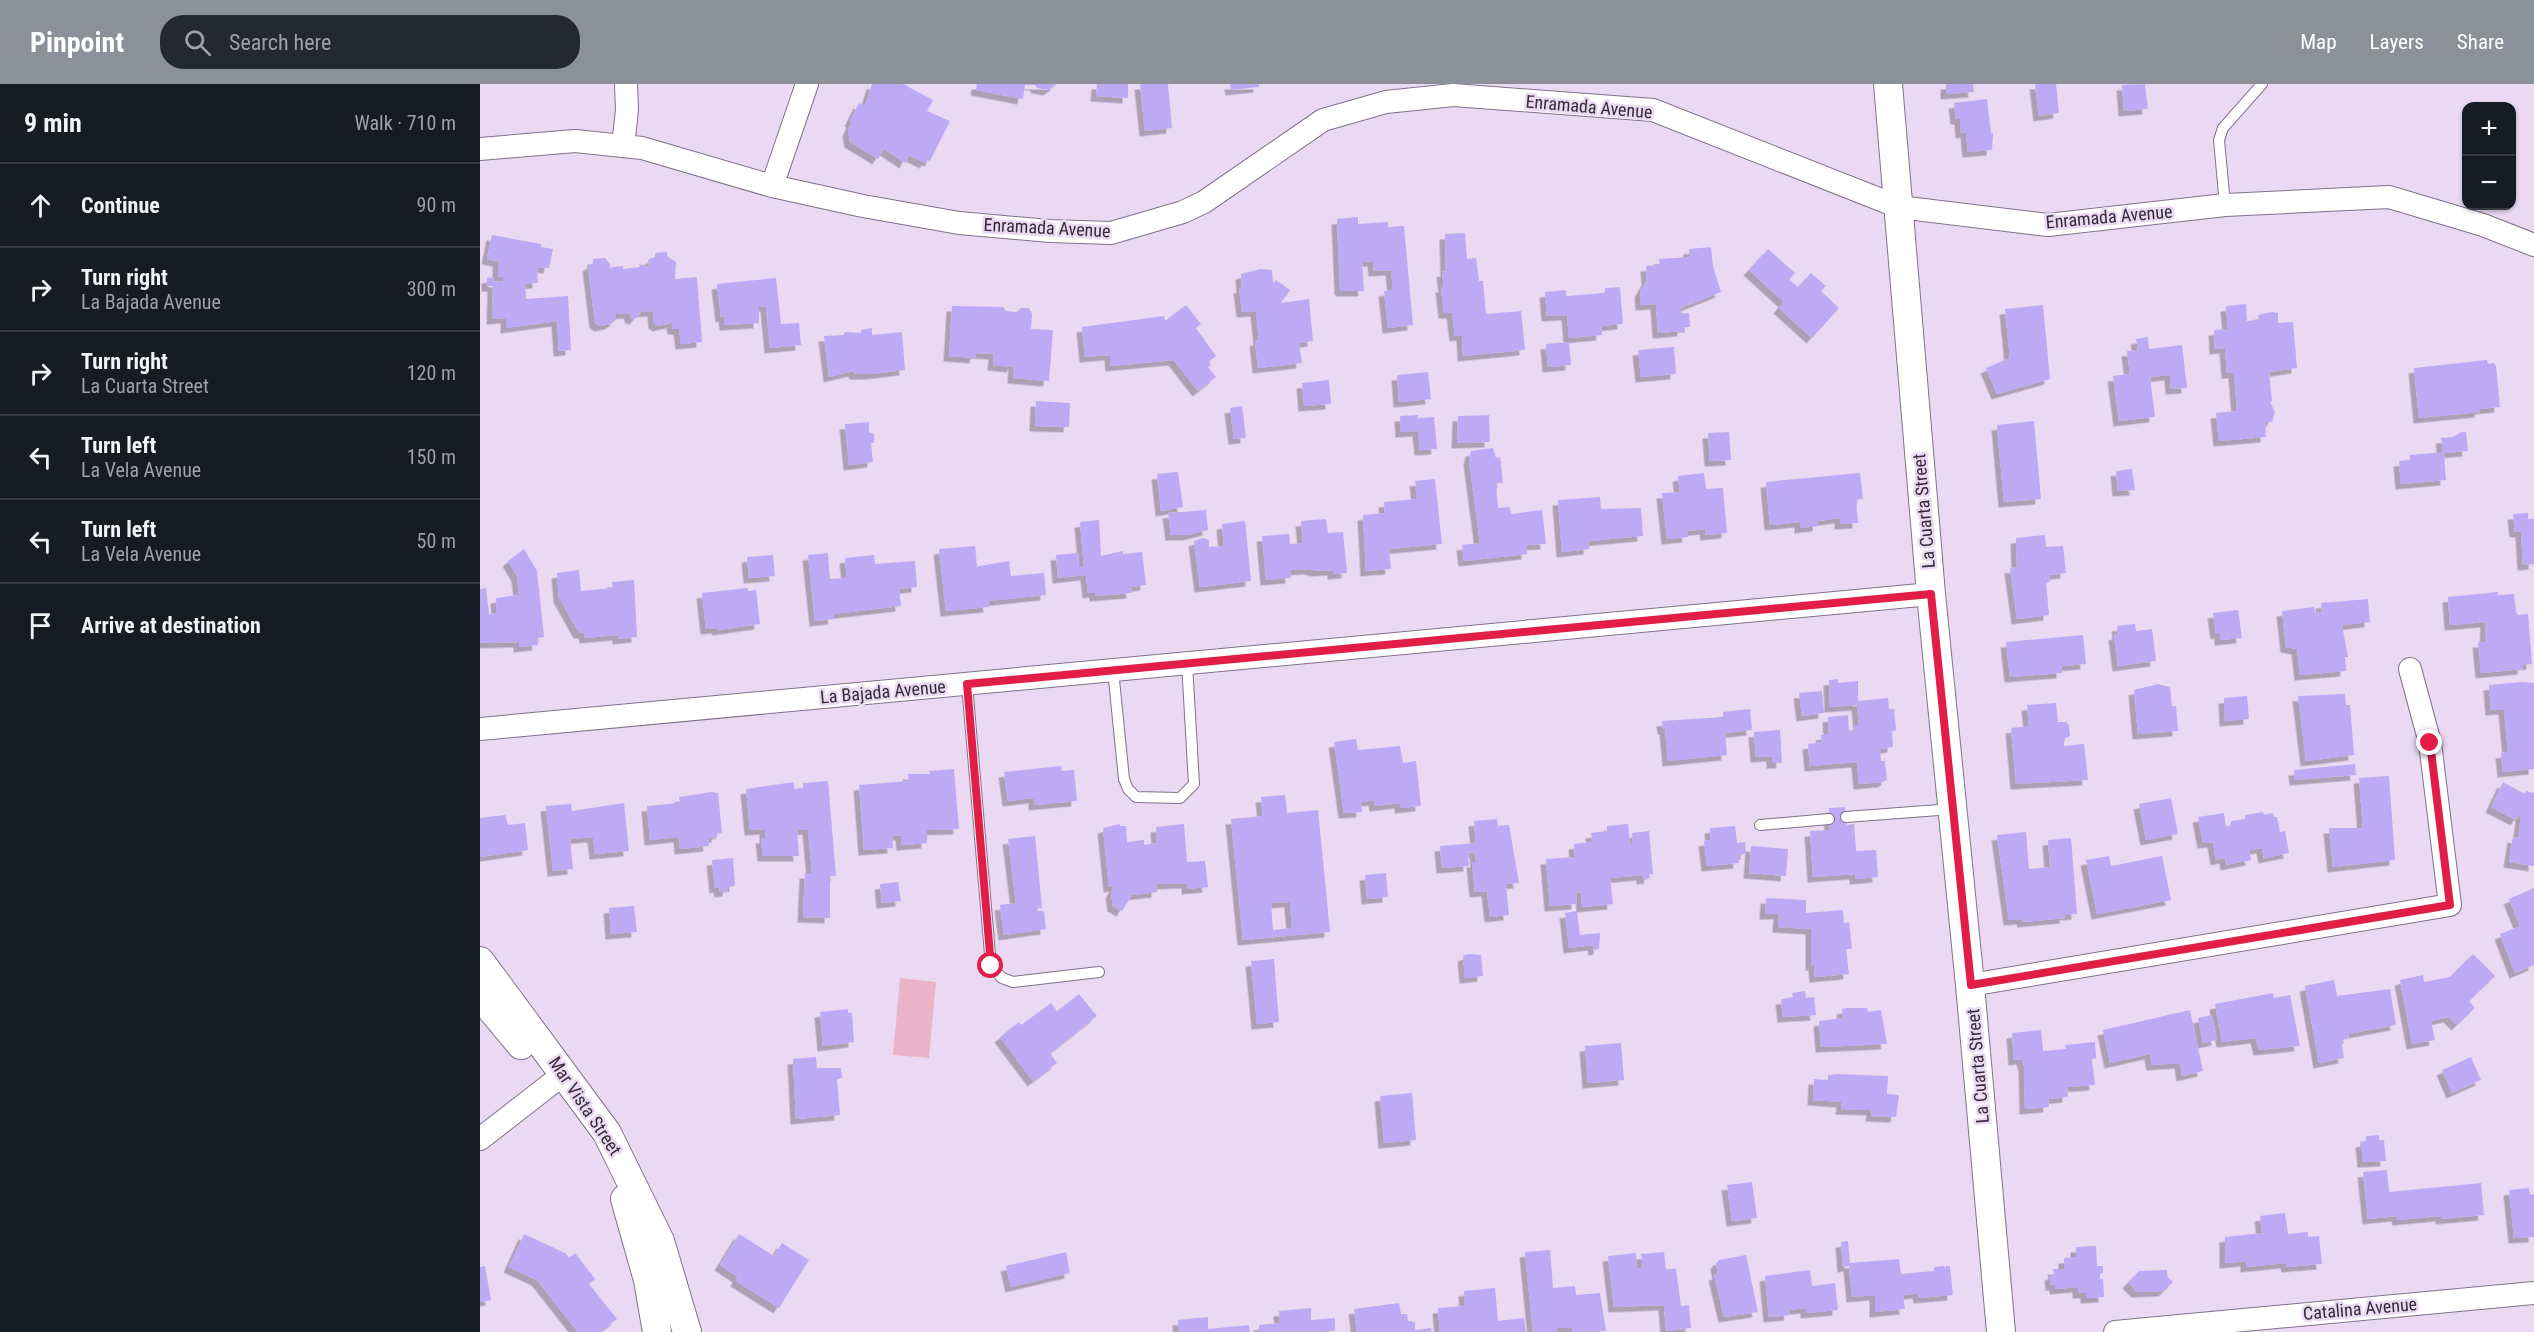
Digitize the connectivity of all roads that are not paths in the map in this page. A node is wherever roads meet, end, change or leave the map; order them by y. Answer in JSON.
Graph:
{"nodes":[{"id":1,"x":626,"y":84,"type":"edge"},
{"id":2,"x":807,"y":84,"type":"edge"},
{"id":3,"x":1888,"y":84,"type":"edge"},
{"id":4,"x":2262,"y":84,"type":"edge"},
{"id":5,"x":623,"y":146,"type":"junction"},
{"id":6,"x":480,"y":149,"type":"edge"},
{"id":7,"x":772,"y":186,"type":"junction"},
{"id":8,"x":2225,"y":205,"type":"junction"},
{"id":9,"x":1899,"y":207,"type":"junction"},
{"id":10,"x":2534,"y":245,"type":"edge"},
{"id":11,"x":1931,"y":594,"type":"junction"},
{"id":12,"x":1187,"y":663,"type":"junction"},
{"id":13,"x":2410,"y":669,"type":"dead end"},
{"id":14,"x":1113,"y":670,"type":"junction"},
{"id":15,"x":967,"y":684,"type":"junction"},
{"id":16,"x":480,"y":729,"type":"edge"},
{"id":17,"x":1953,"y":809,"type":"junction"},
{"id":18,"x":1846,"y":817,"type":"dead end"},
{"id":19,"x":1829,"y":819,"type":"dead end"},
{"id":20,"x":1760,"y":825,"type":"dead end"},
{"id":21,"x":480,"y":961,"type":"edge"},
{"id":22,"x":1098,"y":972,"type":"dead end"},
{"id":23,"x":1971,"y":985,"type":"junction"},
{"id":24,"x":480,"y":996,"type":"edge"},
{"id":25,"x":559,"y":1078,"type":"junction"},
{"id":26,"x":480,"y":1139,"type":"edge"},
{"id":27,"x":2534,"y":1293,"type":"edge"},
{"id":28,"x":657,"y":1332,"type":"edge"},
{"id":29,"x":687,"y":1332,"type":"edge"},
{"id":30,"x":2001,"y":1332,"type":"edge"},
{"id":31,"x":2115,"y":1332,"type":"edge"}],
"edges":[{"from":1,"to":5,"type":"street"},
{"from":2,"to":7,"type":"street"},
{"from":3,"to":9,"type":"street","name":"La Cuarta Street"},
{"from":4,"to":8,"type":"lane"},
{"from":5,"to":6,"type":"street","name":"Enramada Avenue"},
{"from":5,"to":7,"type":"street","name":"Enramada Avenue"},
{"from":7,"to":9,"type":"street","name":"Enramada Avenue"},
{"from":8,"to":9,"type":"street","name":"Enramada Avenue"},
{"from":8,"to":10,"type":"street","name":"Enramada Avenue"},
{"from":9,"to":11,"type":"street","name":"La Cuarta Street"},
{"from":11,"to":12,"type":"street","name":"La Bajada Avenue"},
{"from":11,"to":17,"type":"street","name":"La Cuarta Street"},
{"from":12,"to":14,"type":"street","name":"La Bajada Avenue"},
{"from":12,"to":14,"type":"lane"},
{"from":13,"to":23,"type":"street"},
{"from":14,"to":15,"type":"street","name":"La Bajada Avenue"},
{"from":15,"to":16,"type":"street","name":"La Bajada Avenue"},
{"from":15,"to":22,"type":"lane"},
{"from":17,"to":18,"type":"lane"},
{"from":17,"to":23,"type":"street","name":"La Cuarta Street"},
{"from":19,"to":20,"type":"lane"},
{"from":21,"to":25,"type":"street","name":"Mar Vista Street"},
{"from":23,"to":30,"type":"street","name":"La Cuarta Street"},
{"from":24,"to":25,"type":"street","name":"Mar Vista Street"},
{"from":25,"to":26,"type":"street"},
{"from":25,"to":28,"type":"street","name":"Mar Vista Street"},
{"from":25,"to":29,"type":"street","name":"Mar Vista Street"},
{"from":27,"to":31,"type":"street","name":"Catalina Avenue"}]}
